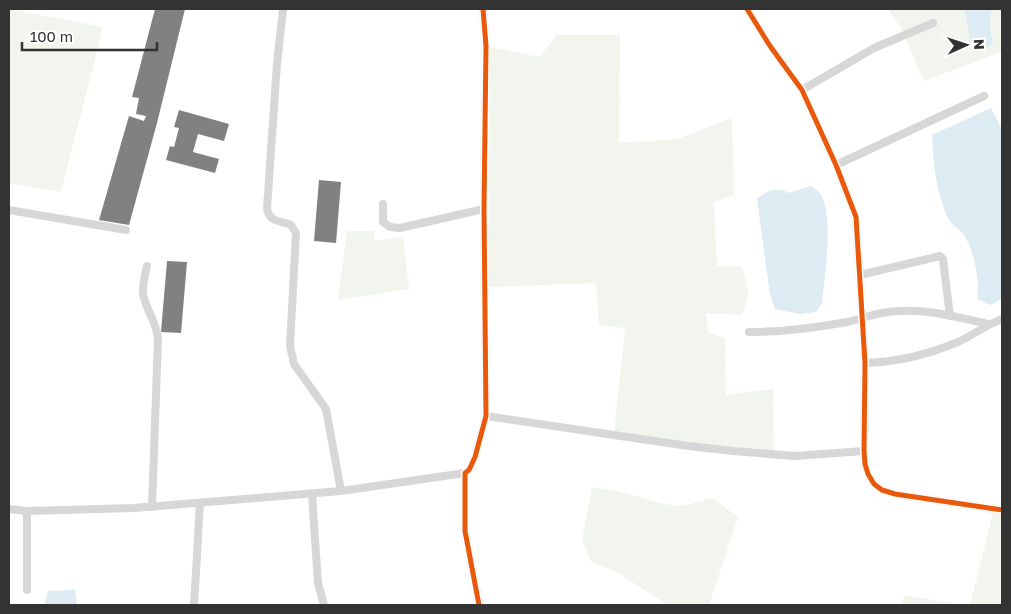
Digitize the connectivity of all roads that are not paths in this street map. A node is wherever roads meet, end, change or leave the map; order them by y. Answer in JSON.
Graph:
{"nodes":[{"id":1,"x":283,"y":9,"type":"edge"},
{"id":2,"x":483,"y":9,"type":"edge"},
{"id":3,"x":747,"y":9,"type":"edge"},
{"id":4,"x":933,"y":23,"type":"dead end"},
{"id":5,"x":802,"y":90,"type":"junction"},
{"id":6,"x":984,"y":96,"type":"dead end"},
{"id":7,"x":836,"y":164,"type":"junction"},
{"id":8,"x":383,"y":204,"type":"dead end"},
{"id":9,"x":484,"y":209,"type":"junction"},
{"id":10,"x":9,"y":210,"type":"edge"},
{"id":11,"x":126,"y":230,"type":"dead end"},
{"id":12,"x":147,"y":266,"type":"dead end"},
{"id":13,"x":860,"y":275,"type":"junction"},
{"id":14,"x":950,"y":316,"type":"junction"},
{"id":15,"x":862,"y":319,"type":"junction"},
{"id":16,"x":1002,"y":319,"type":"edge"},
{"id":17,"x":989,"y":324,"type":"junction"},
{"id":18,"x":749,"y":332,"type":"dead end"},
{"id":19,"x":865,"y":364,"type":"junction"},
{"id":20,"x":486,"y":416,"type":"junction"},
{"id":21,"x":864,"y":451,"type":"junction"},
{"id":22,"x":466,"y":473,"type":"junction"},
{"id":23,"x":341,"y":491,"type":"junction"},
{"id":24,"x":312,"y":494,"type":"junction"},
{"id":25,"x":200,"y":503,"type":"junction"},
{"id":26,"x":152,"y":507,"type":"junction"},
{"id":27,"x":9,"y":510,"type":"edge"},
{"id":28,"x":1002,"y":510,"type":"edge"},
{"id":29,"x":27,"y":511,"type":"junction"},
{"id":30,"x":27,"y":590,"type":"dead end"},
{"id":31,"x":194,"y":605,"type":"edge"},
{"id":32,"x":324,"y":605,"type":"edge"},
{"id":33,"x":479,"y":605,"type":"edge"}],
"edges":[{"from":1,"to":23,"type":"street"},
{"from":2,"to":9,"type":"street"},
{"from":3,"to":5,"type":"street"},
{"from":4,"to":5,"type":"street"},
{"from":5,"to":7,"type":"street"},
{"from":6,"to":7,"type":"street"},
{"from":7,"to":13,"type":"street"},
{"from":8,"to":9,"type":"street"},
{"from":9,"to":20,"type":"street"},
{"from":10,"to":11,"type":"street"},
{"from":12,"to":26,"type":"street"},
{"from":13,"to":14,"type":"street"},
{"from":13,"to":15,"type":"street"},
{"from":14,"to":15,"type":"street"},
{"from":14,"to":17,"type":"street"},
{"from":15,"to":18,"type":"street"},
{"from":15,"to":19,"type":"street"},
{"from":16,"to":17,"type":"street"},
{"from":17,"to":19,"type":"street"},
{"from":19,"to":21,"type":"street"},
{"from":20,"to":21,"type":"street"},
{"from":20,"to":22,"type":"street"},
{"from":21,"to":28,"type":"street"},
{"from":22,"to":23,"type":"street"},
{"from":22,"to":33,"type":"street"},
{"from":23,"to":24,"type":"street"},
{"from":24,"to":25,"type":"street"},
{"from":24,"to":32,"type":"street"},
{"from":25,"to":26,"type":"street"},
{"from":25,"to":31,"type":"street"},
{"from":26,"to":29,"type":"street"},
{"from":27,"to":29,"type":"street"},
{"from":29,"to":30,"type":"street"}]}
